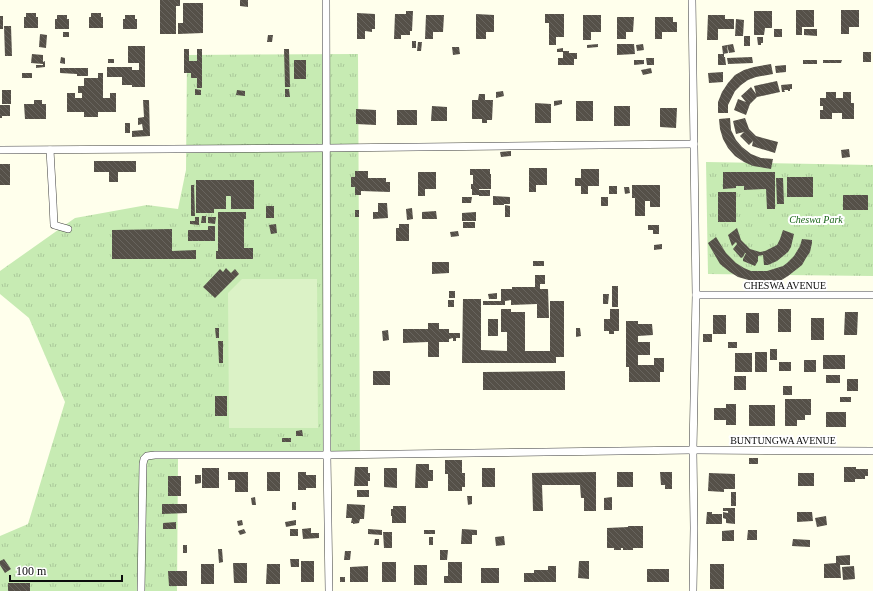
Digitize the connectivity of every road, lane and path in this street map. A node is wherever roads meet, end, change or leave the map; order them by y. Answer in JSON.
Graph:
{"nodes":[{"id":1,"x":326,"y":0,"type":"edge"},
{"id":2,"x":692,"y":0,"type":"edge"},
{"id":3,"x":694,"y":144,"type":"junction"},
{"id":4,"x":327,"y":148,"type":"junction"},
{"id":5,"x":0,"y":150,"type":"edge"},
{"id":6,"x":50,"y":150,"type":"junction"},
{"id":7,"x":68,"y":229,"type":"dead end"},
{"id":8,"x":696,"y":295,"type":"junction"},
{"id":9,"x":873,"y":295,"type":"edge"},
{"id":10,"x":693,"y":450,"type":"junction"},
{"id":11,"x":873,"y":450,"type":"edge"},
{"id":12,"x":327,"y":456,"type":"junction"},
{"id":13,"x":141,"y":591,"type":"edge"},
{"id":14,"x":329,"y":591,"type":"edge"},
{"id":15,"x":693,"y":591,"type":"edge"}],
"edges":[{"from":1,"to":4,"type":"street"},
{"from":2,"to":3,"type":"street"},
{"from":3,"to":4,"type":"street"},
{"from":3,"to":8,"type":"street"},
{"from":4,"to":6,"type":"street"},
{"from":4,"to":12,"type":"street"},
{"from":5,"to":6,"type":"street"},
{"from":6,"to":7,"type":"street"},
{"from":8,"to":9,"type":"street","name":"CHESWA AVENUE"},
{"from":8,"to":10,"type":"street"},
{"from":10,"to":11,"type":"street","name":"BUNTUNGWA AVENUE"},
{"from":10,"to":12,"type":"street","name":"BUNTUNGWA AVENUE"},
{"from":10,"to":15,"type":"street"},
{"from":12,"to":13,"type":"street","name":"BUNTUNGWA AVENUE"},
{"from":12,"to":14,"type":"street"}]}
